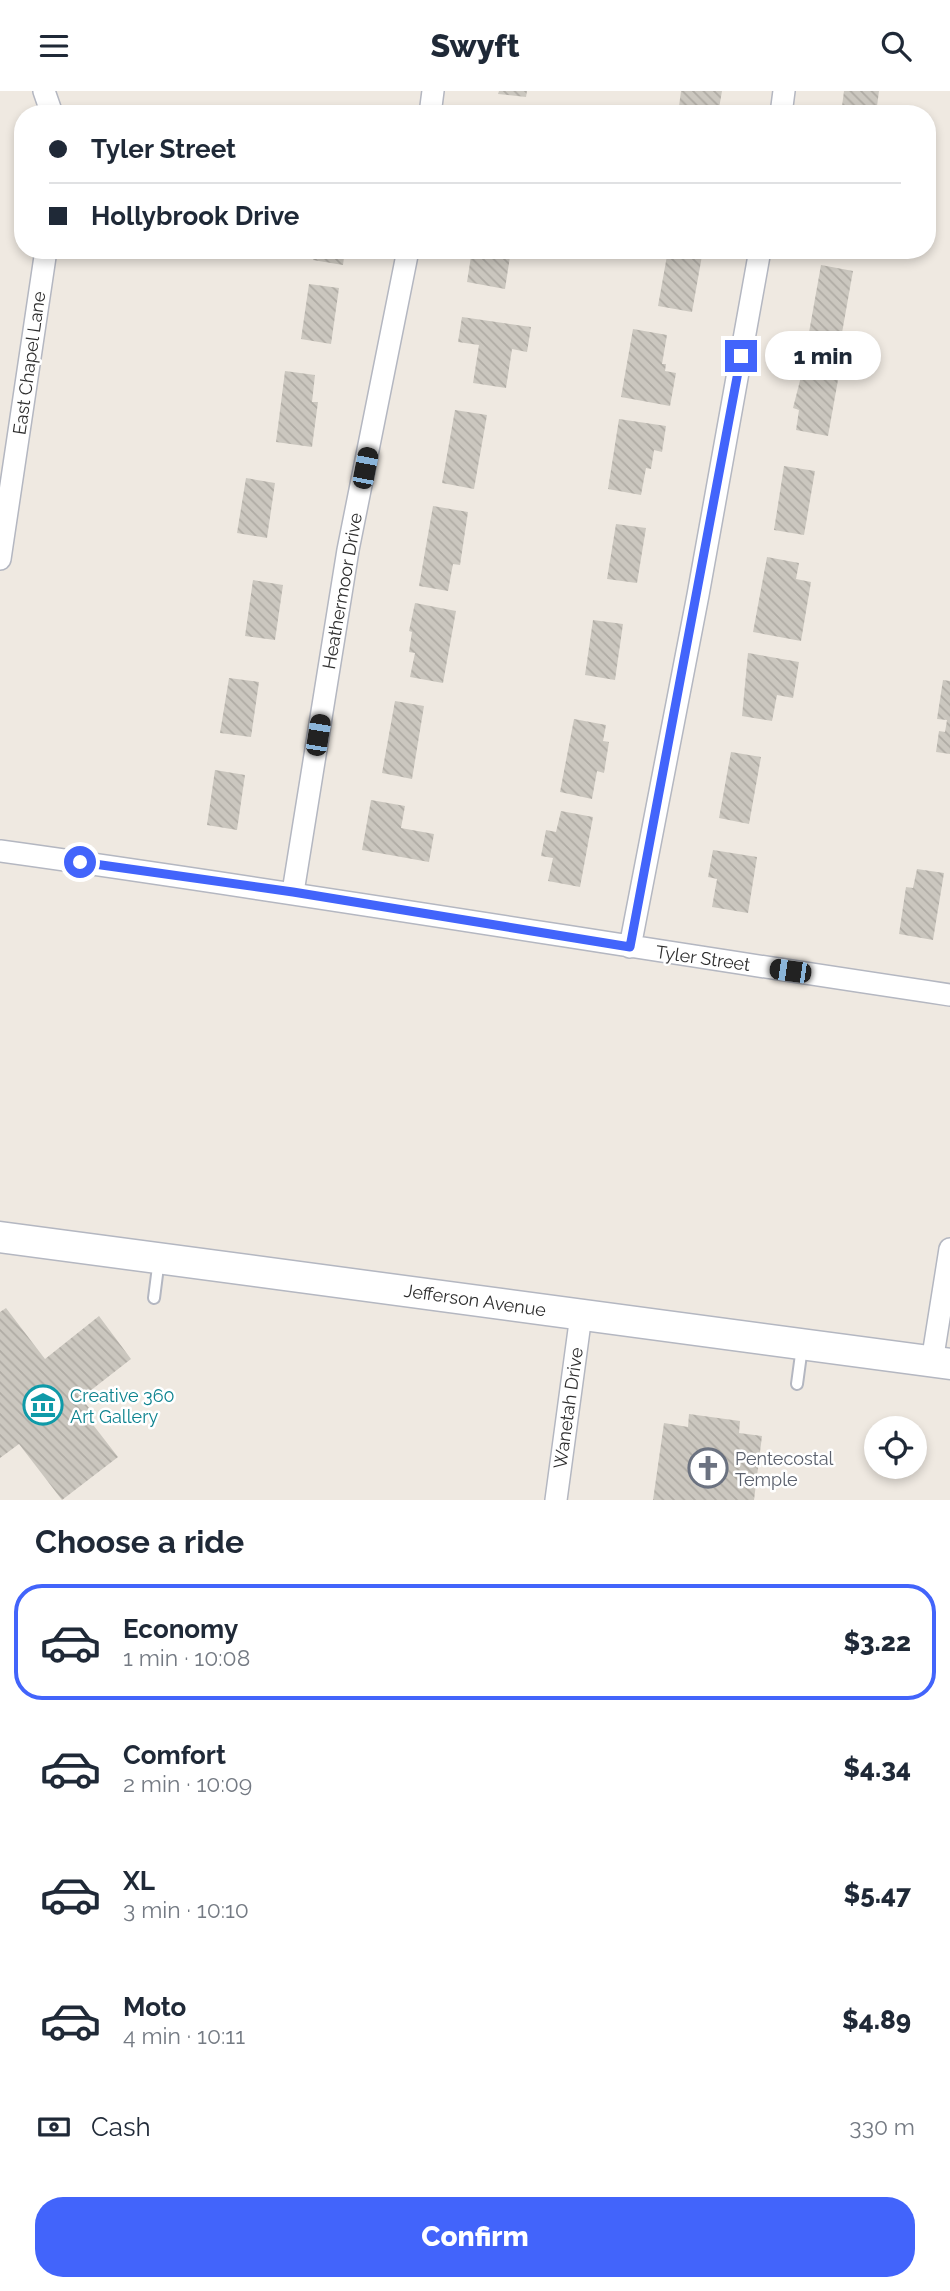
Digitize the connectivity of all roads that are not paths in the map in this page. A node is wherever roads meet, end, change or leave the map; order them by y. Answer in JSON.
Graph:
{"nodes":[{"id":1,"x":45,"y":259,"type":"edge"},
{"id":2,"x":406,"y":259,"type":"edge"},
{"id":3,"x":758,"y":259,"type":"edge"},
{"id":4,"x":0,"y":559,"type":"edge"},
{"id":5,"x":0,"y":851,"type":"edge"},
{"id":6,"x":293,"y":892,"type":"junction"},
{"id":7,"x":630,"y":947,"type":"junction"},
{"id":8,"x":950,"y":995,"type":"edge"},
{"id":9,"x":0,"y":1237,"type":"edge"},
{"id":10,"x":950,"y":1249,"type":"edge"},
{"id":11,"x":159,"y":1257,"type":"junction"},
{"id":12,"x":154,"y":1298,"type":"dead end"},
{"id":13,"x":581,"y":1315,"type":"junction"},
{"id":14,"x":803,"y":1344,"type":"junction"},
{"id":15,"x":941,"y":1363,"type":"edge"},
{"id":16,"x":797,"y":1384,"type":"dead end"},
{"id":17,"x":556,"y":1500,"type":"edge"}],
"edges":[{"from":1,"to":4,"type":"street","name":"East Chapel Lane"},
{"from":2,"to":6,"type":"street","name":"Heathermoor Drive"},
{"from":3,"to":7,"type":"street"},
{"from":5,"to":6,"type":"street","name":"Tyler Street"},
{"from":6,"to":7,"type":"street","name":"Tyler Street"},
{"from":7,"to":8,"type":"street","name":"Tyler Street"},
{"from":9,"to":11,"type":"street","name":"Jefferson Avenue"},
{"from":10,"to":15,"type":"street"},
{"from":11,"to":12,"type":"lane"},
{"from":11,"to":13,"type":"street","name":"Jefferson Avenue"},
{"from":13,"to":14,"type":"street","name":"Jefferson Avenue"},
{"from":13,"to":17,"type":"street","name":"Wanetah Drive"},
{"from":14,"to":15,"type":"street","name":"Jefferson Avenue"},
{"from":14,"to":16,"type":"lane"}]}
